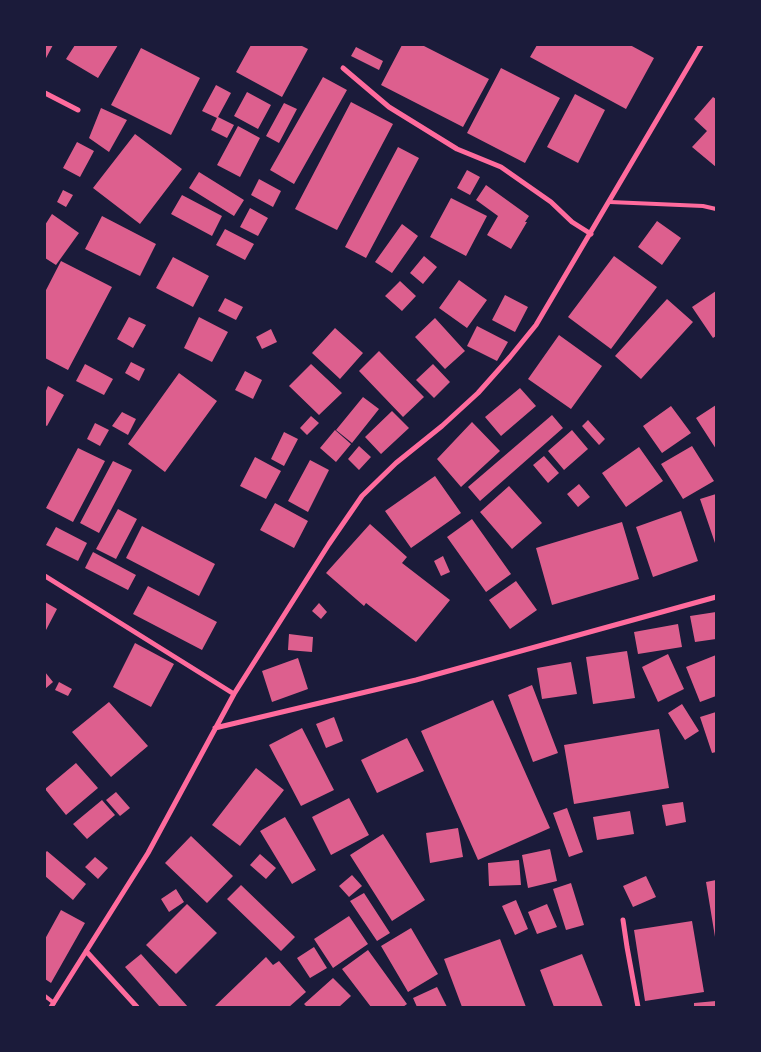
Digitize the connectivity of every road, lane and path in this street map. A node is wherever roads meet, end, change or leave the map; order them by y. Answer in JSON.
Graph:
{"nodes":[{"id":1,"x":701,"y":45,"type":"edge"},
{"id":2,"x":343,"y":68,"type":"dead end"},
{"id":3,"x":45,"y":93,"type":"edge"},
{"id":4,"x":78,"y":110,"type":"dead end"},
{"id":5,"x":610,"y":202,"type":"junction"},
{"id":6,"x":716,"y":209,"type":"edge"},
{"id":7,"x":591,"y":234,"type":"junction"},
{"id":8,"x":45,"y":576,"type":"edge"},
{"id":9,"x":716,"y":597,"type":"edge"},
{"id":10,"x":234,"y":694,"type":"junction"},
{"id":11,"x":216,"y":728,"type":"junction"},
{"id":12,"x":623,"y":920,"type":"dead end"},
{"id":13,"x":86,"y":951,"type":"junction"},
{"id":14,"x":45,"y":996,"type":"edge"},
{"id":15,"x":52,"y":1005,"type":"edge"},
{"id":16,"x":137,"y":1007,"type":"edge"},
{"id":17,"x":638,"y":1007,"type":"edge"}],
"edges":[{"from":1,"to":5,"type":"street"},
{"from":2,"to":7,"type":"street"},
{"from":3,"to":4,"type":"street"},
{"from":5,"to":6,"type":"lane"},
{"from":5,"to":7,"type":"street"},
{"from":7,"to":10,"type":"street"},
{"from":8,"to":10,"type":"street"},
{"from":9,"to":11,"type":"street"},
{"from":10,"to":11,"type":"street"},
{"from":11,"to":13,"type":"street"},
{"from":12,"to":17,"type":"street"},
{"from":13,"to":15,"type":"street"},
{"from":13,"to":16,"type":"street"},
{"from":14,"to":15,"type":"lane"}]}
